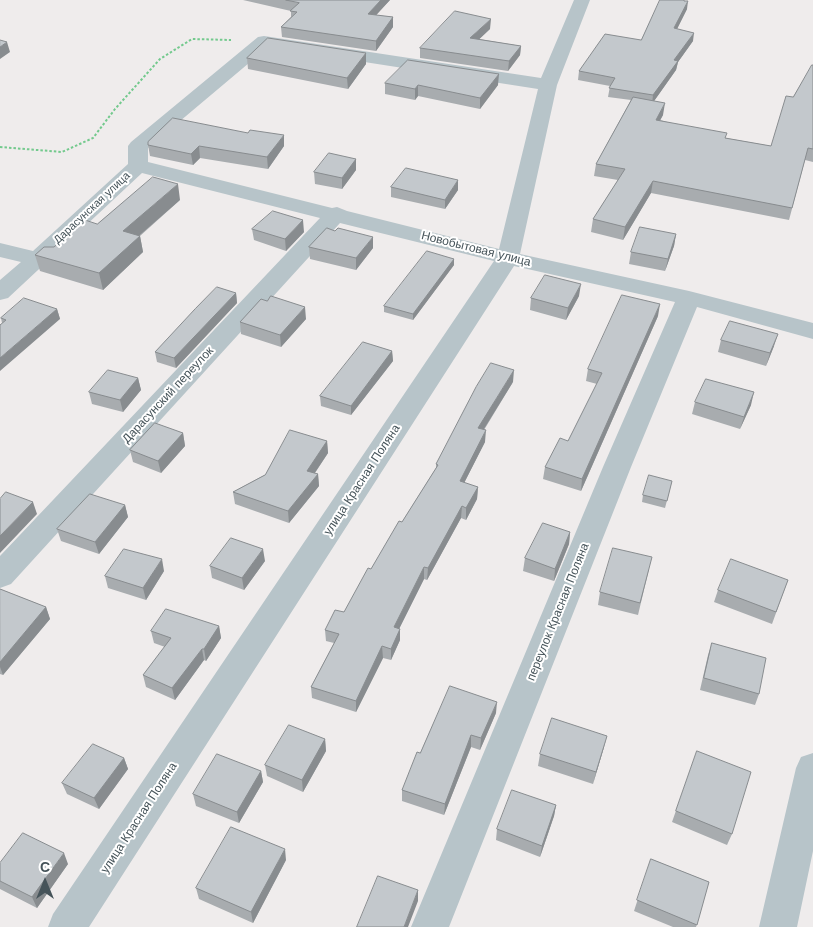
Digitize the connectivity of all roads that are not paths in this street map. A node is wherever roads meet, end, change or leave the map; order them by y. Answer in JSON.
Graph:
{"nodes":[{"id":1,"x":582,"y":0,"type":"edge"},
{"id":2,"x":548,"y":85,"type":"junction"},
{"id":3,"x":138,"y":166,"type":"junction"},
{"id":4,"x":337,"y":214,"type":"junction"},
{"id":5,"x":0,"y":250,"type":"edge"},
{"id":6,"x":508,"y":258,"type":"junction"},
{"id":7,"x":38,"y":259,"type":"junction"},
{"id":8,"x":0,"y":293,"type":"edge"},
{"id":9,"x":689,"y":298,"type":"junction"},
{"id":10,"x":813,"y":331,"type":"edge"},
{"id":11,"x":0,"y":576,"type":"edge"},
{"id":12,"x":813,"y":768,"type":"edge"},
{"id":13,"x":67,"y":927,"type":"edge"},
{"id":14,"x":430,"y":927,"type":"edge"},
{"id":15,"x":778,"y":927,"type":"edge"}],
"edges":[{"from":1,"to":2,"type":"street","name":"улица Красная Поляна"},
{"from":2,"to":3,"type":"street","name":"Дарасунская улица"},
{"from":2,"to":6,"type":"street","name":"улица Красная Поляна"},
{"from":3,"to":4,"type":"street","name":"Новобытовая улица"},
{"from":3,"to":7,"type":"street","name":"Дарасунская улица"},
{"from":4,"to":6,"type":"street","name":"Новобытовая улица"},
{"from":4,"to":11,"type":"street","name":"Дарасунский переулок"},
{"from":5,"to":7,"type":"street"},
{"from":6,"to":9,"type":"street","name":"Новобытовая улица"},
{"from":6,"to":13,"type":"street","name":"улица Красная Поляна"},
{"from":7,"to":8,"type":"street","name":"Дарасунская улица"},
{"from":9,"to":10,"type":"street","name":"Новобытовая улица"},
{"from":9,"to":14,"type":"street","name":"переулок Красная Поляна"},
{"from":12,"to":15,"type":"street"}]}
